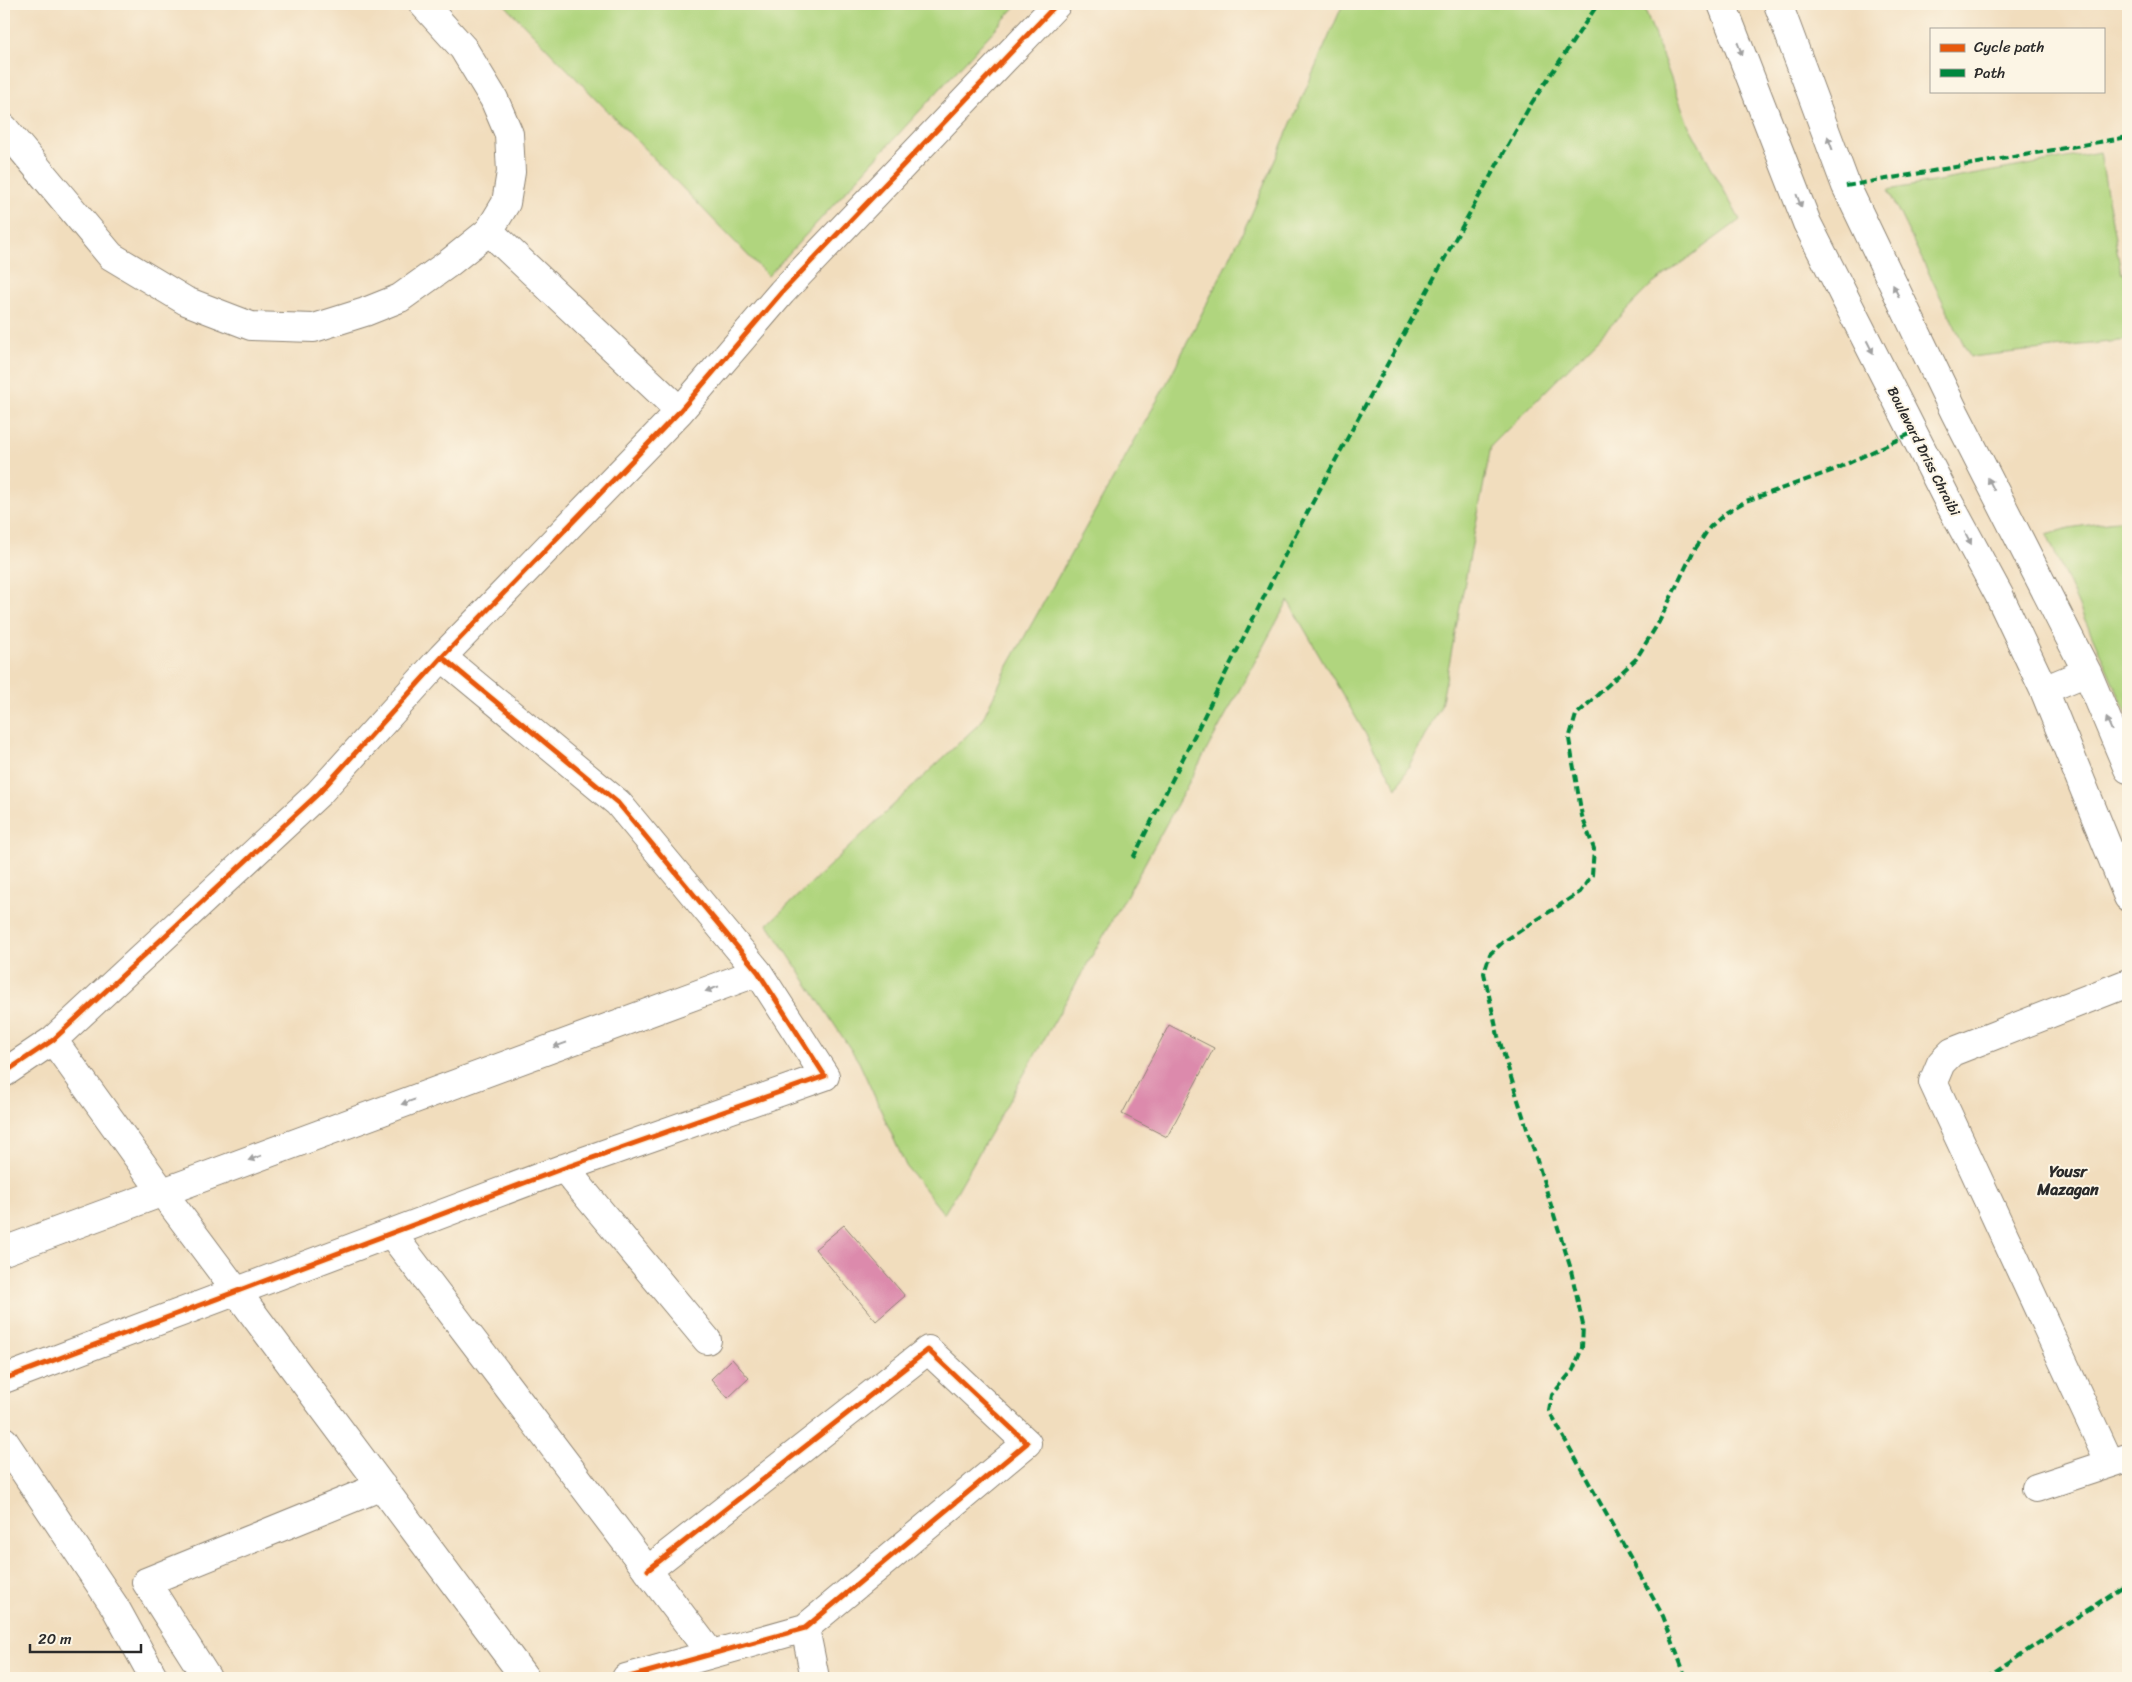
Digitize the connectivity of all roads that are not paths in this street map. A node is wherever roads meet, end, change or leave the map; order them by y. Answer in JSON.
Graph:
{"nodes":[{"id":1,"x":423,"y":4,"type":"edge"},
{"id":2,"x":1057,"y":4,"type":"edge"},
{"id":3,"x":1722,"y":4,"type":"edge"},
{"id":4,"x":1778,"y":4,"type":"edge"},
{"id":5,"x":4,"y":128,"type":"edge"},
{"id":6,"x":489,"y":231,"type":"junction"},
{"id":7,"x":680,"y":411,"type":"junction"},
{"id":8,"x":2038,"y":576,"type":"junction"},
{"id":9,"x":1999,"y":595,"type":"junction"},
{"id":10,"x":442,"y":657,"type":"junction"},
{"id":11,"x":2087,"y":672,"type":"junction"},
{"id":12,"x":2044,"y":690,"type":"junction"},
{"id":13,"x":2128,"y":769,"type":"edge"},
{"id":14,"x":2128,"y":897,"type":"edge"},
{"id":15,"x":758,"y":972,"type":"junction"},
{"id":16,"x":2128,"y":983,"type":"edge"},
{"id":17,"x":53,"y":1040,"type":"junction"},
{"id":18,"x":4,"y":1074,"type":"edge"},
{"id":19,"x":564,"y":1168,"type":"junction"},
{"id":20,"x":163,"y":1193,"type":"junction"},
{"id":21,"x":391,"y":1233,"type":"junction"},
{"id":22,"x":4,"y":1251,"type":"edge"},
{"id":23,"x":236,"y":1291,"type":"junction"},
{"id":24,"x":707,"y":1340,"type":"dead end"},
{"id":25,"x":4,"y":1379,"type":"edge"},
{"id":26,"x":4,"y":1441,"type":"edge"},
{"id":27,"x":2119,"y":1460,"type":"edge"},
{"id":28,"x":382,"y":1486,"type":"junction"},
{"id":29,"x":2036,"y":1488,"type":"dead end"},
{"id":30,"x":648,"y":1570,"type":"junction"},
{"id":31,"x":804,"y":1628,"type":"junction"},
{"id":32,"x":711,"y":1654,"type":"junction"},
{"id":33,"x":154,"y":1678,"type":"edge"},
{"id":34,"x":207,"y":1678,"type":"edge"},
{"id":35,"x":525,"y":1678,"type":"edge"},
{"id":36,"x":626,"y":1678,"type":"edge"},
{"id":37,"x":816,"y":1678,"type":"edge"}],
"edges":[{"from":1,"to":6,"type":"street"},
{"from":2,"to":7,"type":"street"},
{"from":3,"to":9,"type":"street","name":"Boulevard Driss Chraibi","one_way":true},
{"from":8,"to":4,"type":"street","one_way":true},
{"from":5,"to":6,"type":"street"},
{"from":6,"to":7,"type":"street"},
{"from":7,"to":10,"type":"street"},
{"from":8,"to":9,"type":"street"},
{"from":8,"to":11,"type":"street"},
{"from":9,"to":12,"type":"street","name":"Boulevard Driss Chraibi"},
{"from":10,"to":15,"type":"street"},
{"from":10,"to":17,"type":"street"},
{"from":11,"to":12,"type":"street"},
{"from":13,"to":11,"type":"street","one_way":true},
{"from":12,"to":14,"type":"street","name":"Boulevard Driss Chraibi"},
{"from":15,"to":19,"type":"street"},
{"from":15,"to":20,"type":"street","one_way":true},
{"from":16,"to":27,"type":"street"},
{"from":17,"to":18,"type":"street"},
{"from":17,"to":20,"type":"street"},
{"from":19,"to":21,"type":"street"},
{"from":19,"to":24,"type":"street"},
{"from":20,"to":22,"type":"street"},
{"from":20,"to":23,"type":"street"},
{"from":21,"to":23,"type":"street"},
{"from":21,"to":30,"type":"street"},
{"from":23,"to":25,"type":"street"},
{"from":23,"to":28,"type":"street"},
{"from":26,"to":33,"type":"street"},
{"from":27,"to":29,"type":"street"},
{"from":28,"to":34,"type":"street"},
{"from":28,"to":35,"type":"street"},
{"from":30,"to":31,"type":"street"},
{"from":30,"to":32,"type":"street"},
{"from":31,"to":32,"type":"street"},
{"from":31,"to":37,"type":"street"},
{"from":32,"to":36,"type":"street"}]}
